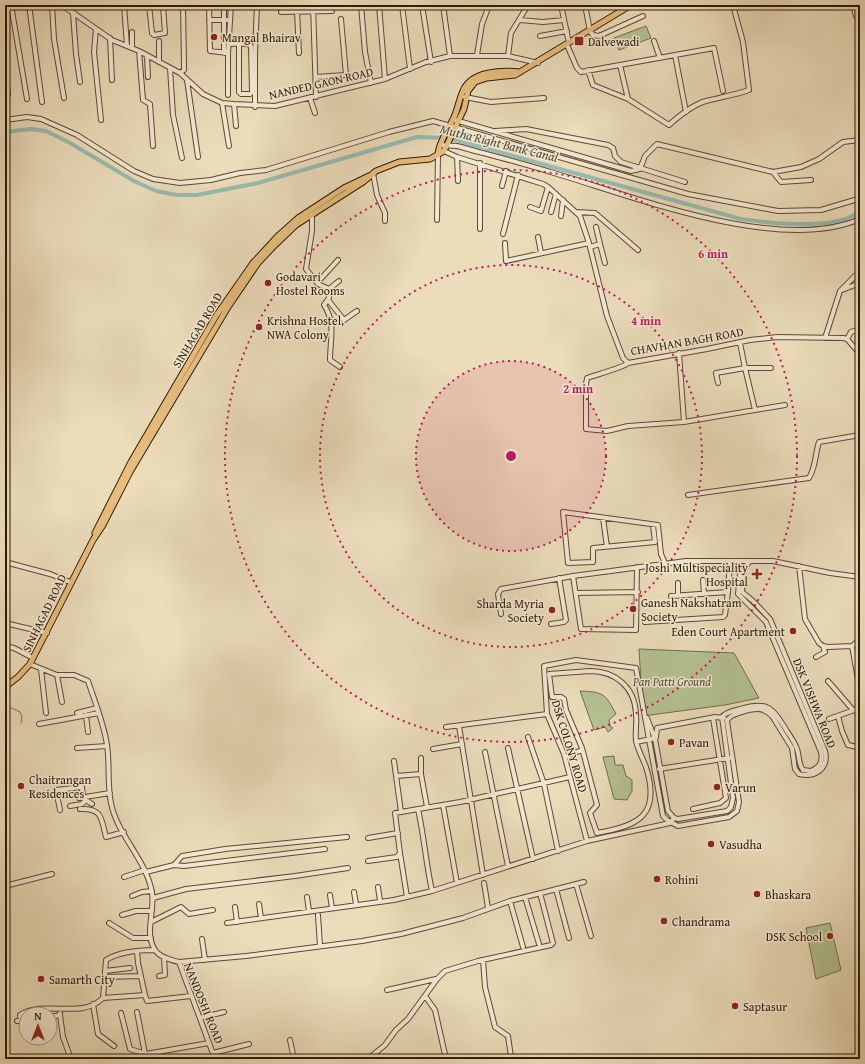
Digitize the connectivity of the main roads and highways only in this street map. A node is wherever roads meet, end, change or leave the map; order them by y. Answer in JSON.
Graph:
{"nodes":[{"id":1,"x":631,"y":5,"type":"edge"},
{"id":2,"x":453,"y":126,"type":"junction"},
{"id":3,"x":438,"y":154,"type":"junction"},
{"id":4,"x":371,"y":174,"type":"junction"},
{"id":5,"x":92,"y":540,"type":"junction"},
{"id":6,"x":6,"y":687,"type":"edge"}],
"edges":[{"from":1,"to":2,"type":"main road"},
{"from":2,"to":3,"type":"main road"},
{"from":2,"to":3,"type":"main road","name":"SINHAGAD ROAD"},
{"from":3,"to":4,"type":"main road","name":"SINHAGAD ROAD"},
{"from":4,"to":5,"type":"main road","name":"SINHAGAD ROAD"},
{"from":4,"to":5,"type":"main road","name":"SINHAGAD ROAD"},
{"from":5,"to":6,"type":"main road","name":"SINHAGAD ROAD"}]}
